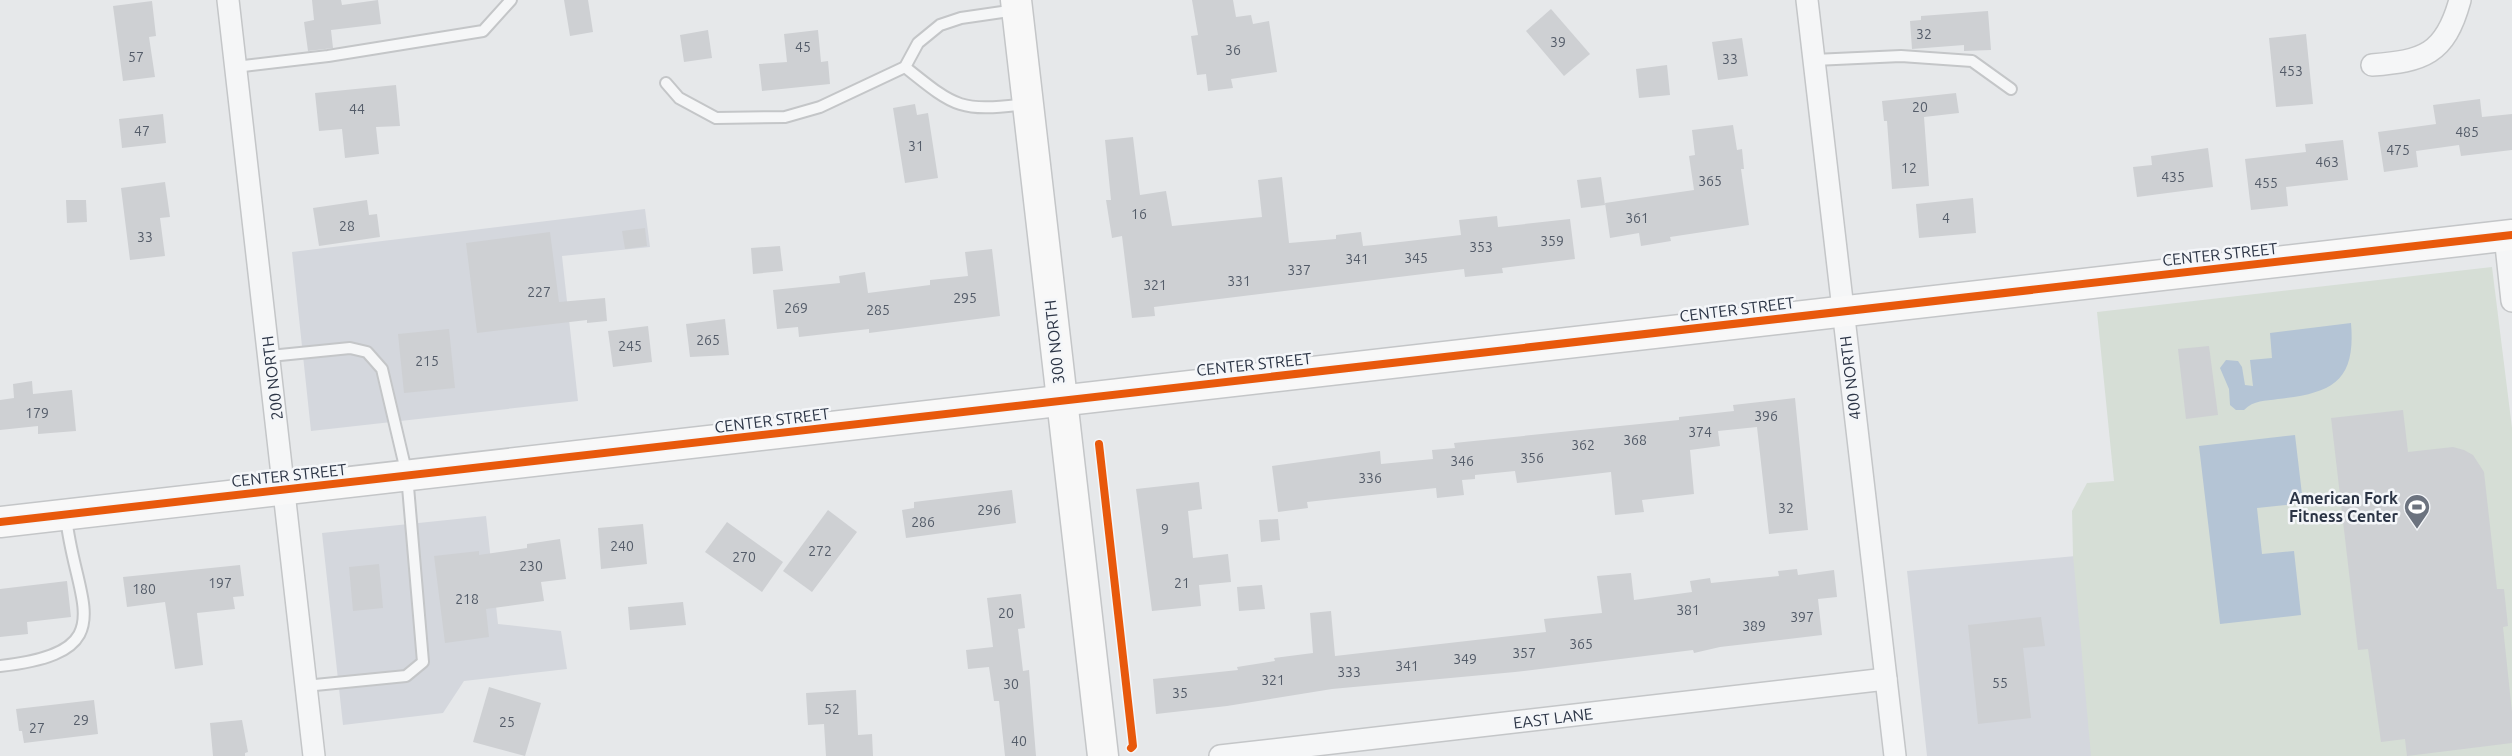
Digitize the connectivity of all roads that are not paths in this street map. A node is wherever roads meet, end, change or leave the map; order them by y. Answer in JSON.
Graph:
{"nodes":[{"id":1,"x":228,"y":0,"type":"edge"},
{"id":2,"x":511,"y":0,"type":"edge"},
{"id":3,"x":1807,"y":0,"type":"edge"},
{"id":4,"x":2460,"y":0,"type":"edge"},
{"id":5,"x":1016,"y":5,"type":"edge"},
{"id":6,"x":1814,"y":60,"type":"junction"},
{"id":7,"x":2372,"y":65,"type":"dead end"},
{"id":8,"x":235,"y":67,"type":"junction"},
{"id":9,"x":905,"y":67,"type":"junction"},
{"id":10,"x":666,"y":83,"type":"dead end"},
{"id":11,"x":2011,"y":89,"type":"dead end"},
{"id":12,"x":1028,"y":104,"type":"junction"},
{"id":13,"x":2508,"y":236,"type":"edge"},
{"id":14,"x":2512,"y":301,"type":"edge"},
{"id":15,"x":1842,"y":310,"type":"junction"},
{"id":16,"x":270,"y":356,"type":"junction"},
{"id":17,"x":1061,"y":400,"type":"junction"},
{"id":18,"x":407,"y":475,"type":"junction"},
{"id":19,"x":285,"y":489,"type":"junction"},
{"id":20,"x":65,"y":514,"type":"junction"},
{"id":21,"x":0,"y":522,"type":"edge"},
{"id":22,"x":0,"y":666,"type":"edge"},
{"id":23,"x":1886,"y":679,"type":"junction"},
{"id":24,"x":305,"y":686,"type":"junction"},
{"id":25,"x":314,"y":756,"type":"edge"},
{"id":26,"x":1103,"y":756,"type":"edge"},
{"id":27,"x":1220,"y":756,"type":"edge"},
{"id":28,"x":1895,"y":756,"type":"edge"}],
"edges":[{"from":1,"to":8,"type":"street","name":"200 NORTH"},
{"from":2,"to":8,"type":"lane"},
{"from":3,"to":6,"type":"street","name":"400 NORTH"},
{"from":4,"to":7,"type":"street"},
{"from":5,"to":9,"type":"lane"},
{"from":5,"to":12,"type":"street","name":"300 NORTH"},
{"from":6,"to":11,"type":"lane"},
{"from":6,"to":15,"type":"street","name":"400 NORTH"},
{"from":8,"to":16,"type":"street","name":"200 NORTH"},
{"from":9,"to":10,"type":"lane"},
{"from":9,"to":12,"type":"lane"},
{"from":12,"to":17,"type":"street","name":"300 NORTH"},
{"from":13,"to":14,"type":"street"},
{"from":13,"to":15,"type":"street","name":"CENTER STREET"},
{"from":15,"to":17,"type":"street","name":"CENTER STREET"},
{"from":15,"to":23,"type":"street","name":"400 NORTH"},
{"from":16,"to":18,"type":"lane"},
{"from":16,"to":19,"type":"street","name":"200 NORTH"},
{"from":17,"to":18,"type":"street","name":"CENTER STREET"},
{"from":17,"to":26,"type":"street","name":"300 NORTH"},
{"from":18,"to":19,"type":"street","name":"CENTER STREET"},
{"from":18,"to":24,"type":"lane"},
{"from":19,"to":20,"type":"street","name":"CENTER STREET"},
{"from":19,"to":24,"type":"street","name":"200 NORTH"},
{"from":20,"to":21,"type":"street","name":"CENTER STREET"},
{"from":20,"to":22,"type":"lane"},
{"from":23,"to":27,"type":"street","name":"EAST LANE"},
{"from":23,"to":28,"type":"street","name":"400 NORTH"},
{"from":24,"to":25,"type":"street","name":"200 NORTH"}]}
